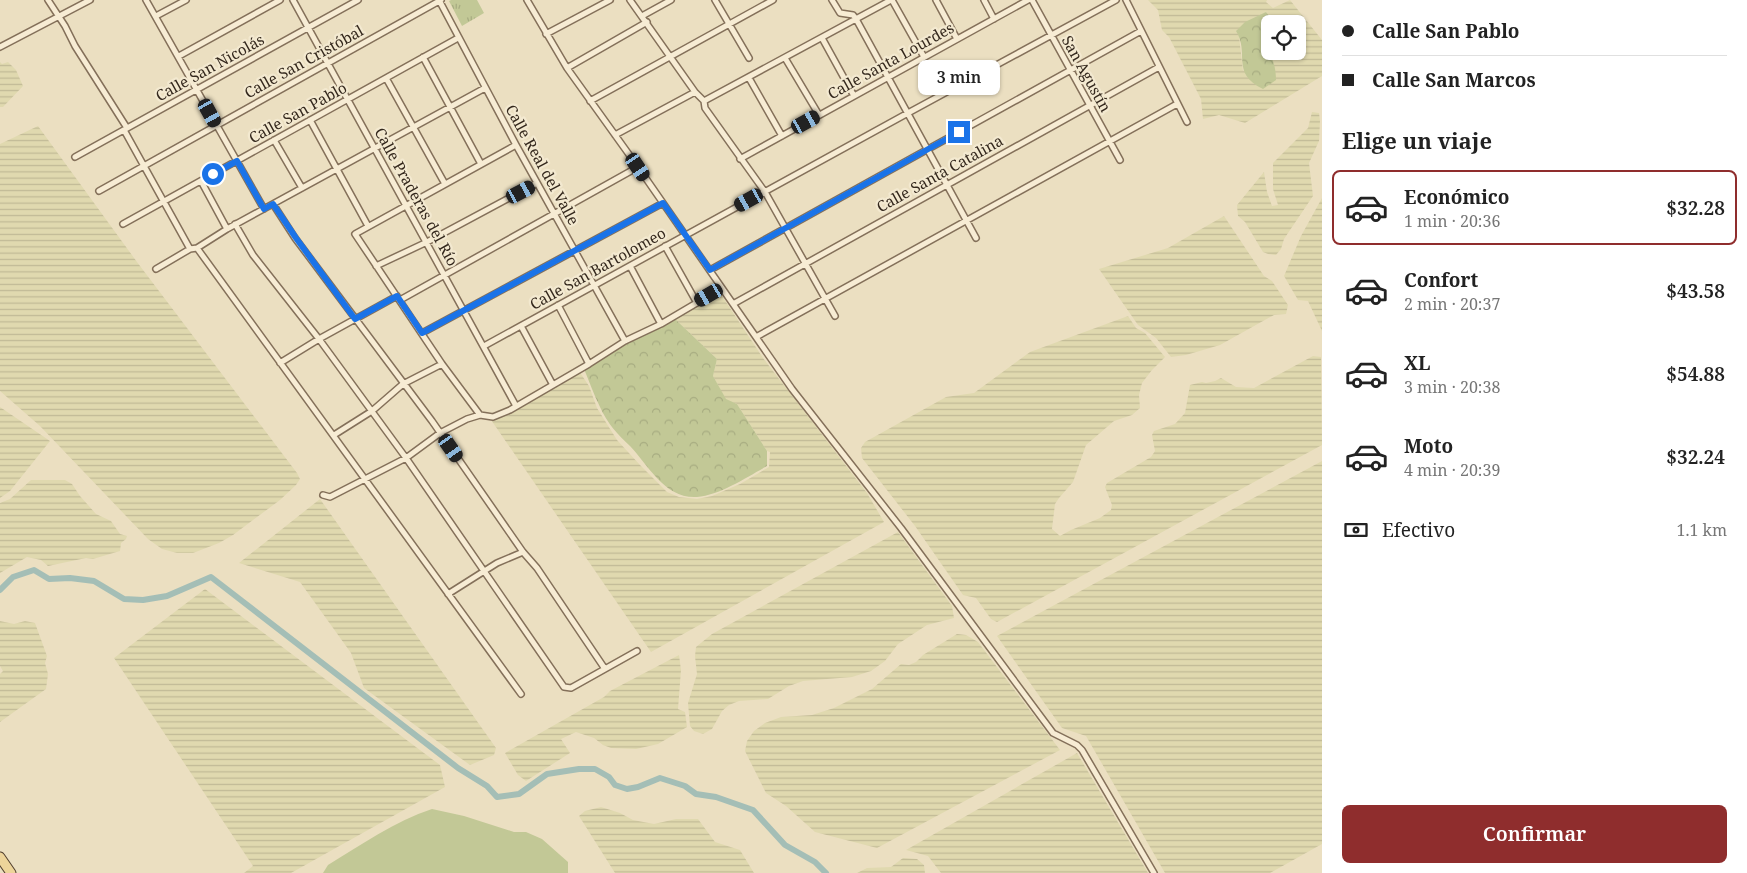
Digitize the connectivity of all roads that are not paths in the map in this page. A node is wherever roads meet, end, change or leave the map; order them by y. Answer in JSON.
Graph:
{"nodes":[{"id":1,"x":48,"y":0,"type":"edge"},
{"id":2,"x":90,"y":0,"type":"edge"},
{"id":3,"x":146,"y":0,"type":"edge"},
{"id":4,"x":186,"y":0,"type":"edge"},
{"id":5,"x":280,"y":0,"type":"edge"},
{"id":6,"x":294,"y":0,"type":"edge"},
{"id":7,"x":358,"y":0,"type":"edge"},
{"id":8,"x":440,"y":0,"type":"edge"},
{"id":9,"x":528,"y":0,"type":"edge"},
{"id":10,"x":610,"y":0,"type":"edge"},
{"id":11,"x":630,"y":0,"type":"edge"},
{"id":12,"x":671,"y":0,"type":"edge"},
{"id":13,"x":714,"y":0,"type":"edge"},
{"id":14,"x":773,"y":0,"type":"edge"},
{"id":15,"x":832,"y":0,"type":"edge"},
{"id":16,"x":892,"y":0,"type":"edge"},
{"id":17,"x":936,"y":0,"type":"edge"},
{"id":18,"x":984,"y":0,"type":"edge"},
{"id":19,"x":1028,"y":0,"type":"edge"},
{"id":20,"x":1032,"y":0,"type":"edge"},
{"id":21,"x":1116,"y":0,"type":"edge"},
{"id":22,"x":1126,"y":0,"type":"edge"},
{"id":23,"x":156,"y":16,"type":"junction"},
{"id":24,"x":642,"y":16,"type":"junction"},
{"id":25,"x":58,"y":17,"type":"junction"},
{"id":26,"x":856,"y":19,"type":"junction"},
{"id":27,"x":994,"y":19,"type":"junction"},
{"id":28,"x":647,"y":22,"type":"junction"},
{"id":29,"x":728,"y":25,"type":"junction"},
{"id":30,"x":309,"y":27,"type":"junction"},
{"id":31,"x":1142,"y":31,"type":"junction"},
{"id":32,"x":546,"y":34,"type":"junction"},
{"id":33,"x":1050,"y":35,"type":"junction"},
{"id":34,"x":458,"y":38,"type":"junction"},
{"id":35,"x":822,"y":38,"type":"junction"},
{"id":36,"x":957,"y":39,"type":"junction"},
{"id":37,"x":0,"y":46,"type":"edge"},
{"id":38,"x":179,"y":56,"type":"junction"},
{"id":39,"x":423,"y":57,"type":"junction"},
{"id":40,"x":671,"y":57,"type":"junction"},
{"id":41,"x":924,"y":57,"type":"junction"},
{"id":42,"x":749,"y":58,"type":"dead end"},
{"id":43,"x":785,"y":58,"type":"junction"},
{"id":44,"x":328,"y":63,"type":"junction"},
{"id":45,"x":1159,"y":67,"type":"junction"},
{"id":46,"x":567,"y":68,"type":"junction"},
{"id":47,"x":1070,"y":71,"type":"junction"},
{"id":48,"x":888,"y":77,"type":"junction"},
{"id":49,"x":386,"y":78,"type":"junction"},
{"id":50,"x":749,"y":78,"type":"junction"},
{"id":51,"x":485,"y":88,"type":"junction"},
{"id":52,"x":197,"y":89,"type":"junction"},
{"id":53,"x":695,"y":92,"type":"junction"},
{"id":54,"x":854,"y":96,"type":"junction"},
{"id":55,"x":348,"y":99,"type":"junction"},
{"id":56,"x":590,"y":101,"type":"junction"},
{"id":57,"x":704,"y":101,"type":"junction"},
{"id":58,"x":1177,"y":104,"type":"junction"},
{"id":59,"x":1089,"y":106,"type":"junction"},
{"id":60,"x":451,"y":107,"type":"junction"},
{"id":61,"x":908,"y":113,"type":"junction"},
{"id":62,"x":819,"y":115,"type":"junction"},
{"id":63,"x":310,"y":120,"type":"junction"},
{"id":64,"x":1187,"y":122,"type":"dead end"},
{"id":65,"x":217,"y":125,"type":"junction"},
{"id":66,"x":414,"y":127,"type":"junction"},
{"id":67,"x":126,"y":129,"type":"junction"},
{"id":68,"x":615,"y":135,"type":"junction"},
{"id":69,"x":782,"y":136,"type":"junction"},
{"id":70,"x":274,"y":140,"type":"junction"},
{"id":71,"x":1110,"y":141,"type":"junction"},
{"id":72,"x":516,"y":145,"type":"junction"},
{"id":73,"x":374,"y":148,"type":"junction"},
{"id":74,"x":928,"y":149,"type":"junction"},
{"id":75,"x":75,"y":157,"type":"dead end"},
{"id":76,"x":740,"y":159,"type":"junction"},
{"id":77,"x":1120,"y":160,"type":"dead end"},
{"id":78,"x":237,"y":161,"type":"junction"},
{"id":79,"x":482,"y":164,"type":"junction"},
{"id":80,"x":144,"y":166,"type":"junction"},
{"id":81,"x":638,"y":167,"type":"junction"},
{"id":82,"x":337,"y":169,"type":"junction"},
{"id":83,"x":200,"y":181,"type":"junction"},
{"id":84,"x":537,"y":183,"type":"junction"},
{"id":85,"x":445,"y":184,"type":"junction"},
{"id":86,"x":947,"y":184,"type":"junction"},
{"id":87,"x":302,"y":188,"type":"junction"},
{"id":88,"x":99,"y":190,"type":"dead end"},
{"id":89,"x":764,"y":192,"type":"junction"},
{"id":90,"x":164,"y":202,"type":"junction"},
{"id":91,"x":663,"y":203,"type":"junction"},
{"id":92,"x":273,"y":204,"type":"junction"},
{"id":93,"x":406,"y":205,"type":"junction"},
{"id":94,"x":264,"y":209,"type":"junction"},
{"id":95,"x":554,"y":215,"type":"junction"},
{"id":96,"x":967,"y":220,"type":"junction"},
{"id":97,"x":123,"y":224,"type":"dead end"},
{"id":98,"x":235,"y":224,"type":"junction"},
{"id":99,"x":368,"y":226,"type":"junction"},
{"id":100,"x":785,"y":228,"type":"junction"},
{"id":101,"x":227,"y":229,"type":"junction"},
{"id":102,"x":685,"y":235,"type":"junction"},
{"id":103,"x":976,"y":238,"type":"dead end"},
{"id":104,"x":427,"y":242,"type":"junction"},
{"id":105,"x":665,"y":246,"type":"junction"},
{"id":106,"x":197,"y":248,"type":"junction"},
{"id":107,"x":190,"y":249,"type":"junction"},
{"id":108,"x":574,"y":249,"type":"junction"},
{"id":109,"x":806,"y":263,"type":"junction"},
{"id":110,"x":376,"y":266,"type":"junction"},
{"id":111,"x":630,"y":266,"type":"junction"},
{"id":112,"x":156,"y":269,"type":"dead end"},
{"id":113,"x":710,"y":270,"type":"junction"},
{"id":114,"x":445,"y":275,"type":"junction"},
{"id":115,"x":594,"y":285,"type":"junction"},
{"id":116,"x":722,"y":288,"type":"junction"},
{"id":117,"x":398,"y":298,"type":"junction"},
{"id":118,"x":825,"y":299,"type":"junction"},
{"id":119,"x":697,"y":303,"type":"junction"},
{"id":120,"x":733,"y":304,"type":"junction"},
{"id":121,"x":558,"y":305,"type":"junction"},
{"id":122,"x":464,"y":309,"type":"junction"},
{"id":123,"x":835,"y":316,"type":"dead end"},
{"id":124,"x":355,"y":319,"type":"junction"},
{"id":125,"x":661,"y":324,"type":"junction"},
{"id":126,"x":521,"y":326,"type":"junction"},
{"id":127,"x":422,"y":333,"type":"junction"},
{"id":128,"x":756,"y":338,"type":"junction"},
{"id":129,"x":319,"y":339,"type":"junction"},
{"id":130,"x":625,"y":341,"type":"junction"},
{"id":131,"x":484,"y":346,"type":"junction"},
{"id":132,"x":280,"y":363,"type":"junction"},
{"id":133,"x":442,"y":364,"type":"junction"},
{"id":134,"x":589,"y":364,"type":"junction"},
{"id":135,"x":403,"y":384,"type":"junction"},
{"id":136,"x":553,"y":385,"type":"junction"},
{"id":137,"x":516,"y":406,"type":"junction"},
{"id":138,"x":372,"y":411,"type":"junction"},
{"id":139,"x":480,"y":415,"type":"junction"},
{"id":140,"x":440,"y":433,"type":"junction"},
{"id":141,"x":334,"y":435,"type":"junction"},
{"id":142,"x":406,"y":458,"type":"junction"},
{"id":143,"x":364,"y":480,"type":"junction"},
{"id":144,"x":323,"y":495,"type":"dead end"},
{"id":145,"x":523,"y":552,"type":"junction"},
{"id":146,"x":485,"y":571,"type":"junction"},
{"id":147,"x":448,"y":594,"type":"junction"},
{"id":148,"x":637,"y":651,"type":"dead end"},
{"id":149,"x":605,"y":669,"type":"junction"},
{"id":150,"x":521,"y":694,"type":"dead end"},
{"id":151,"x":0,"y":857,"type":"edge"},
{"id":152,"x":11,"y":873,"type":"edge"},
{"id":153,"x":1154,"y":873,"type":"edge"}],
"edges":[{"from":1,"to":25,"type":"street"},
{"from":2,"to":25,"type":"street"},
{"from":3,"to":23,"type":"street"},
{"from":4,"to":23,"type":"street"},
{"from":5,"to":38,"type":"street"},
{"from":6,"to":30,"type":"street","name":"Calle Praderas del Río"},
{"from":7,"to":30,"type":"street","name":"Calle San Nicolás"},
{"from":8,"to":34,"type":"street","name":"Calle Real del Valle"},
{"from":8,"to":44,"type":"street","name":"Calle San Cristóbal"},
{"from":9,"to":32,"type":"street"},
{"from":10,"to":32,"type":"street"},
{"from":11,"to":24,"type":"street"},
{"from":12,"to":24,"type":"street"},
{"from":13,"to":29,"type":"street"},
{"from":14,"to":29,"type":"street"},
{"from":15,"to":26,"type":"street"},
{"from":16,"to":26,"type":"street"},
{"from":16,"to":41,"type":"street"},
{"from":17,"to":36,"type":"street"},
{"from":18,"to":27,"type":"street"},
{"from":19,"to":27,"type":"street","name":"Calle Santa Lourdes"},
{"from":20,"to":33,"type":"street","name":"San Agustín"},
{"from":21,"to":33,"type":"street","name":"Calle San Bartolomeo"},
{"from":22,"to":31,"type":"street"},
{"from":23,"to":38,"type":"street"},
{"from":24,"to":28,"type":"street"},
{"from":25,"to":37,"type":"street"},
{"from":25,"to":67,"type":"street"},
{"from":26,"to":35,"type":"street"},
{"from":26,"to":48,"type":"street"},
{"from":27,"to":36,"type":"street","name":"Calle Santa Lourdes"},
{"from":28,"to":40,"type":"street"},
{"from":28,"to":46,"type":"street"},
{"from":29,"to":40,"type":"street"},
{"from":29,"to":42,"type":"street"},
{"from":30,"to":44,"type":"street","name":"Calle Praderas del Río"},
{"from":30,"to":52,"type":"street","name":"Calle San Nicolás"},
{"from":31,"to":45,"type":"street"},
{"from":31,"to":47,"type":"street"},
{"from":32,"to":46,"type":"street"},
{"from":33,"to":47,"type":"street","name":"San Agustín"},
{"from":33,"to":61,"type":"street","name":"Calle San Bartolomeo"},
{"from":34,"to":39,"type":"street","name":"Calle San Pablo"},
{"from":34,"to":51,"type":"street","name":"Calle Real del Valle"},
{"from":35,"to":43,"type":"street"},
{"from":35,"to":54,"type":"street"},
{"from":36,"to":41,"type":"street","name":"Calle Santa Lourdes"},
{"from":38,"to":52,"type":"street"},
{"from":39,"to":49,"type":"street","name":"Calle San Pablo"},
{"from":39,"to":60,"type":"street"},
{"from":40,"to":53,"type":"street"},
{"from":40,"to":56,"type":"street"},
{"from":41,"to":48,"type":"street","name":"Calle Santa Lourdes"},
{"from":43,"to":50,"type":"street"},
{"from":43,"to":62,"type":"street"},
{"from":44,"to":55,"type":"street","name":"Calle Praderas del Río"},
{"from":44,"to":65,"type":"street","name":"Calle San Cristóbal"},
{"from":45,"to":58,"type":"street"},
{"from":45,"to":59,"type":"street","name":"Calle Santa Catalina"},
{"from":46,"to":56,"type":"street"},
{"from":47,"to":59,"type":"street","name":"San Agustín"},
{"from":47,"to":74,"type":"street"},
{"from":48,"to":54,"type":"street","name":"Calle Santa Lourdes"},
{"from":48,"to":61,"type":"street"},
{"from":49,"to":55,"type":"street","name":"Calle San Pablo"},
{"from":49,"to":66,"type":"street"},
{"from":50,"to":57,"type":"street"},
{"from":50,"to":69,"type":"street"},
{"from":51,"to":60,"type":"street"},
{"from":51,"to":72,"type":"street","name":"Calle Real del Valle"},
{"from":52,"to":65,"type":"street"},
{"from":52,"to":67,"type":"street","name":"Calle San Nicolás"},
{"from":53,"to":57,"type":"street"},
{"from":53,"to":68,"type":"street"},
{"from":54,"to":62,"type":"street","name":"Calle Santa Lourdes"},
{"from":55,"to":63,"type":"street","name":"Calle San Pablo"},
{"from":55,"to":73,"type":"street","name":"Calle Praderas del Río"},
{"from":56,"to":68,"type":"street"},
{"from":57,"to":76,"type":"street"},
{"from":58,"to":64,"type":"street"},
{"from":58,"to":71,"type":"street"},
{"from":59,"to":71,"type":"street","name":"San Agustín"},
{"from":59,"to":86,"type":"street","name":"Calle Santa Catalina"},
{"from":60,"to":66,"type":"street"},
{"from":60,"to":79,"type":"street"},
{"from":61,"to":74,"type":"street"},
{"from":61,"to":89,"type":"street","name":"Calle San Bartolomeo"},
{"from":62,"to":69,"type":"street","name":"Calle Santa Lourdes"},
{"from":63,"to":70,"type":"street","name":"Calle San Pablo"},
{"from":63,"to":82,"type":"street"},
{"from":65,"to":78,"type":"street"},
{"from":65,"to":80,"type":"street","name":"Calle San Cristóbal"},
{"from":66,"to":73,"type":"street"},
{"from":66,"to":85,"type":"street"},
{"from":67,"to":75,"type":"street","name":"Calle San Nicolás"},
{"from":67,"to":80,"type":"street"},
{"from":68,"to":81,"type":"street"},
{"from":69,"to":76,"type":"street","name":"Calle Santa Lourdes"},
{"from":70,"to":78,"type":"street","name":"Calle San Pablo"},
{"from":70,"to":87,"type":"street"},
{"from":71,"to":77,"type":"street","name":"San Agustín"},
{"from":71,"to":96,"type":"street"},
{"from":72,"to":79,"type":"street"},
{"from":72,"to":84,"type":"street","name":"Calle Real del Valle"},
{"from":73,"to":82,"type":"street"},
{"from":73,"to":93,"type":"street","name":"Calle Praderas del Río"},
{"from":74,"to":86,"type":"street"},
{"from":74,"to":100,"type":"street"},
{"from":76,"to":89,"type":"street"},
{"from":78,"to":83,"type":"street","name":"Calle San Pablo"},
{"from":78,"to":94,"type":"street"},
{"from":79,"to":85,"type":"street"},
{"from":80,"to":88,"type":"street","name":"Calle San Cristóbal"},
{"from":80,"to":90,"type":"street"},
{"from":81,"to":91,"type":"street"},
{"from":81,"to":95,"type":"street"},
{"from":82,"to":87,"type":"street"},
{"from":82,"to":99,"type":"street"},
{"from":83,"to":90,"type":"street","name":"Calle San Pablo"},
{"from":83,"to":101,"type":"street"},
{"from":84,"to":95,"type":"street","name":"Calle Real del Valle"},
{"from":84,"to":104,"type":"street"},
{"from":85,"to":93,"type":"street"},
{"from":86,"to":96,"type":"street"},
{"from":86,"to":109,"type":"street","name":"Calle Santa Catalina"},
{"from":87,"to":92,"type":"street"},
{"from":89,"to":100,"type":"street"},
{"from":89,"to":102,"type":"street","name":"Calle San Bartolomeo"},
{"from":90,"to":97,"type":"street","name":"Calle San Pablo"},
{"from":90,"to":107,"type":"street"},
{"from":91,"to":102,"type":"street"},
{"from":91,"to":108,"type":"street"},
{"from":92,"to":94,"type":"street"},
{"from":92,"to":124,"type":"street"},
{"from":93,"to":99,"type":"street"},
{"from":93,"to":104,"type":"street","name":"Calle Praderas del Río"},
{"from":94,"to":98,"type":"street"},
{"from":95,"to":108,"type":"street","name":"Calle Real del Valle"},
{"from":95,"to":114,"type":"street"},
{"from":96,"to":103,"type":"street"},
{"from":96,"to":118,"type":"street"},
{"from":98,"to":101,"type":"street"},
{"from":98,"to":129,"type":"street"},
{"from":99,"to":110,"type":"street"},
{"from":100,"to":109,"type":"street"},
{"from":100,"to":113,"type":"street"},
{"from":101,"to":106,"type":"street"},
{"from":102,"to":105,"type":"street","name":"Calle San Bartolomeo"},
{"from":102,"to":113,"type":"street"},
{"from":104,"to":110,"type":"street"},
{"from":104,"to":114,"type":"street","name":"Calle Praderas del Río"},
{"from":105,"to":111,"type":"street","name":"Calle San Bartolomeo"},
{"from":105,"to":119,"type":"street"},
{"from":106,"to":107,"type":"street"},
{"from":106,"to":132,"type":"street"},
{"from":107,"to":112,"type":"street"},
{"from":108,"to":115,"type":"street","name":"Calle Real del Valle"},
{"from":108,"to":122,"type":"street"},
{"from":109,"to":118,"type":"street"},
{"from":109,"to":120,"type":"street","name":"Calle Santa Catalina"},
{"from":110,"to":117,"type":"street"},
{"from":111,"to":115,"type":"street","name":"Calle San Bartolomeo"},
{"from":111,"to":125,"type":"street"},
{"from":113,"to":116,"type":"street"},
{"from":114,"to":117,"type":"street"},
{"from":114,"to":122,"type":"street","name":"Calle Praderas del Río"},
{"from":115,"to":121,"type":"street","name":"Calle San Bartolomeo"},
{"from":115,"to":130,"type":"street","name":"Calle Real del Valle"},
{"from":116,"to":119,"type":"street"},
{"from":116,"to":120,"type":"street"},
{"from":117,"to":124,"type":"street"},
{"from":117,"to":127,"type":"street"},
{"from":118,"to":123,"type":"street"},
{"from":118,"to":128,"type":"street"},
{"from":119,"to":125,"type":"street"},
{"from":120,"to":128,"type":"street"},
{"from":121,"to":126,"type":"street","name":"Calle San Bartolomeo"},
{"from":121,"to":134,"type":"street"},
{"from":122,"to":127,"type":"street"},
{"from":122,"to":131,"type":"street","name":"Calle Praderas del Río"},
{"from":124,"to":129,"type":"street"},
{"from":124,"to":135,"type":"street"},
{"from":125,"to":130,"type":"street"},
{"from":126,"to":131,"type":"street","name":"Calle San Bartolomeo"},
{"from":126,"to":136,"type":"street"},
{"from":127,"to":133,"type":"street"},
{"from":128,"to":153,"type":"street"},
{"from":129,"to":132,"type":"street"},
{"from":129,"to":138,"type":"street"},
{"from":130,"to":134,"type":"street"},
{"from":131,"to":137,"type":"street","name":"Calle Praderas del Río"},
{"from":132,"to":141,"type":"street"},
{"from":133,"to":135,"type":"street"},
{"from":133,"to":139,"type":"street"},
{"from":134,"to":136,"type":"street"},
{"from":135,"to":138,"type":"street"},
{"from":135,"to":140,"type":"street"},
{"from":136,"to":137,"type":"street"},
{"from":137,"to":139,"type":"street"},
{"from":138,"to":141,"type":"street"},
{"from":138,"to":142,"type":"street"},
{"from":139,"to":140,"type":"street"},
{"from":140,"to":142,"type":"street"},
{"from":140,"to":145,"type":"street"},
{"from":141,"to":143,"type":"street"},
{"from":142,"to":143,"type":"street"},
{"from":142,"to":146,"type":"street"},
{"from":143,"to":144,"type":"street"},
{"from":143,"to":147,"type":"street"},
{"from":145,"to":146,"type":"street"},
{"from":145,"to":149,"type":"street"},
{"from":146,"to":147,"type":"street"},
{"from":146,"to":149,"type":"street"},
{"from":147,"to":150,"type":"street"},
{"from":148,"to":149,"type":"street"},
{"from":151,"to":152,"type":"main road"}]}
